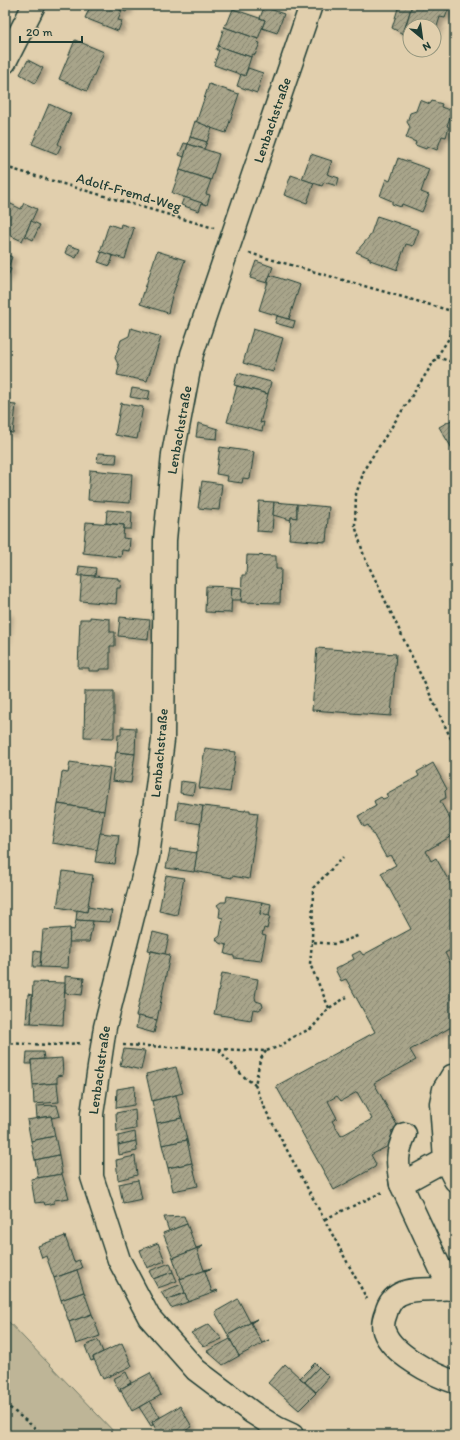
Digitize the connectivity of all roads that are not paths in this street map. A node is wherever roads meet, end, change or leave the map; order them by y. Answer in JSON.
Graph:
{"nodes":[{"id":1,"x":34,"y":5,"type":"edge"},
{"id":2,"x":311,"y":5,"type":"edge"},
{"id":3,"x":5,"y":62,"type":"edge"},
{"id":4,"x":452,"y":1076,"type":"dead end"},
{"id":5,"x":405,"y":1134,"type":"dead end"},
{"id":6,"x":445,"y":1160,"type":"junction"},
{"id":7,"x":455,"y":1180,"type":"edge"},
{"id":8,"x":401,"y":1184,"type":"junction"},
{"id":9,"x":453,"y":1288,"type":"edge"},
{"id":10,"x":455,"y":1382,"type":"edge"},
{"id":11,"x":292,"y":1435,"type":"edge"}],
"edges":[{"from":1,"to":3,"type":"street"},
{"from":2,"to":11,"type":"street","name":"Lenbachstraße"},
{"from":4,"to":6,"type":"street"},
{"from":5,"to":8,"type":"street"},
{"from":6,"to":7,"type":"street"},
{"from":6,"to":8,"type":"street"},
{"from":8,"to":9,"type":"street"},
{"from":9,"to":10,"type":"street"}]}
